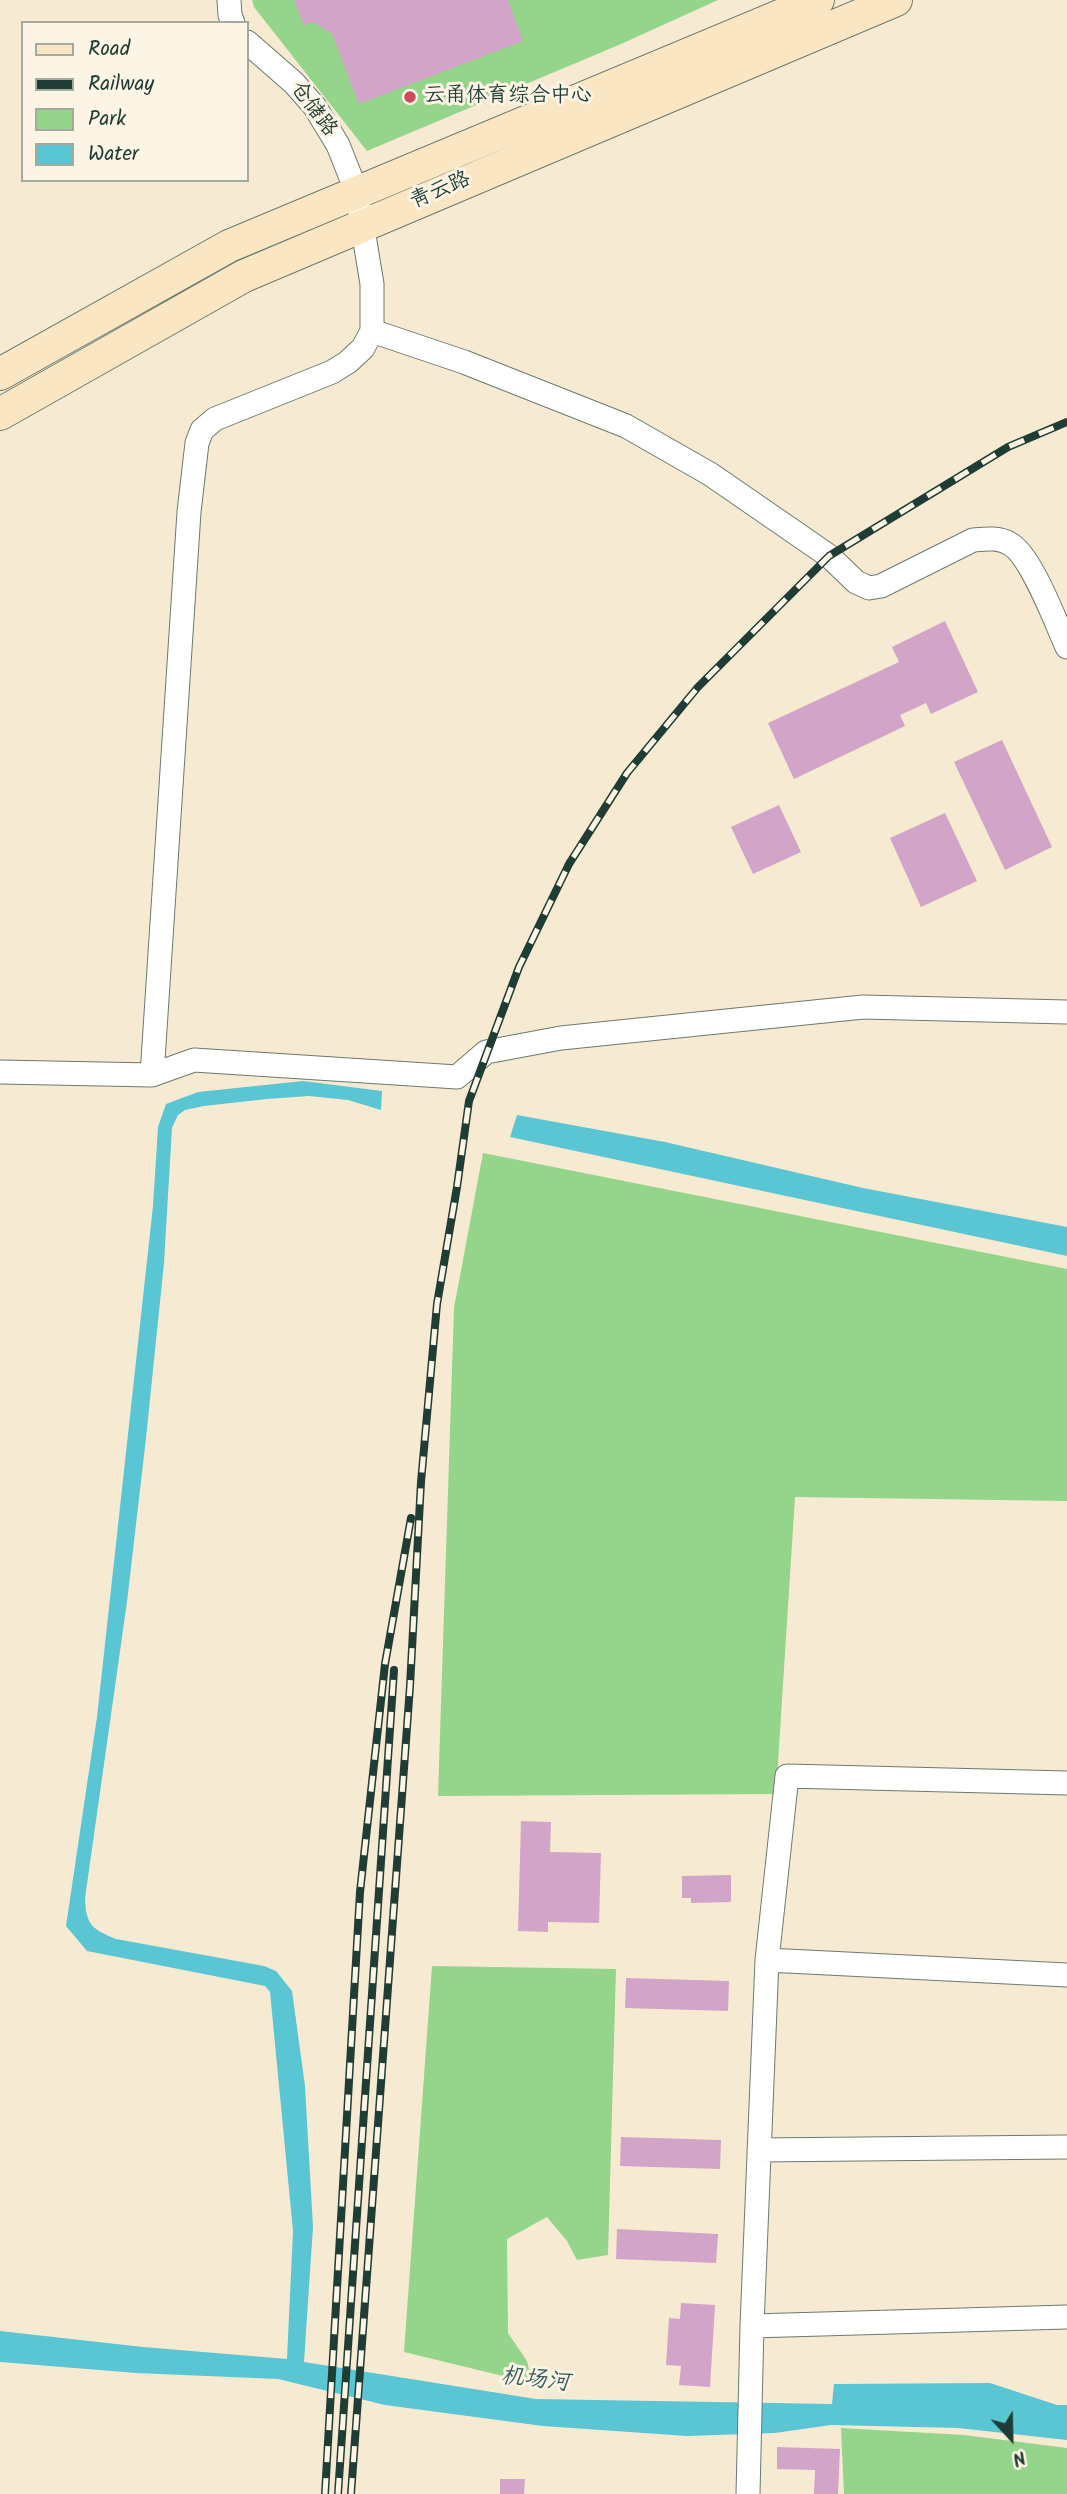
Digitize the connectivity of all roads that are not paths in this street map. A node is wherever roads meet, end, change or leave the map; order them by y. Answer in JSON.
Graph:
{"nodes":[{"id":1,"x":229,"y":0,"type":"edge"},
{"id":2,"x":817,"y":0,"type":"edge"},
{"id":3,"x":897,"y":0,"type":"edge"},
{"id":4,"x":232,"y":21,"type":"edge"},
{"id":5,"x":248,"y":43,"type":"edge"},
{"id":6,"x":356,"y":192,"type":"junction"},
{"id":7,"x":362,"y":226,"type":"junction"},
{"id":8,"x":372,"y":331,"type":"junction"},
{"id":9,"x":0,"y":374,"type":"edge"},
{"id":10,"x":0,"y":414,"type":"edge"},
{"id":11,"x":1067,"y":647,"type":"edge"},
{"id":12,"x":1067,"y":1012,"type":"edge"},
{"id":13,"x":0,"y":1072,"type":"edge"},
{"id":14,"x":152,"y":1075,"type":"junction"},
{"id":15,"x":1067,"y":1783,"type":"edge"},
{"id":16,"x":767,"y":1959,"type":"junction"},
{"id":17,"x":1067,"y":1975,"type":"edge"},
{"id":18,"x":1067,"y":2147,"type":"edge"},
{"id":19,"x":759,"y":2150,"type":"junction"},
{"id":20,"x":1067,"y":2317,"type":"edge"},
{"id":21,"x":751,"y":2337,"type":"junction"},
{"id":22,"x":748,"y":2491,"type":"edge"}],
"edges":[{"from":1,"to":4,"type":"street"},
{"from":2,"to":6,"type":"street","name":"青云路"},
{"from":3,"to":7,"type":"street","name":"青云路"},
{"from":5,"to":6,"type":"street","name":"仓储路"},
{"from":6,"to":7,"type":"street","name":"仓储路"},
{"from":6,"to":9,"type":"street","name":"青云路"},
{"from":7,"to":8,"type":"street","name":"仓储路"},
{"from":7,"to":10,"type":"street","name":"青云路"},
{"from":8,"to":11,"type":"street"},
{"from":8,"to":14,"type":"street"},
{"from":12,"to":14,"type":"street"},
{"from":13,"to":14,"type":"street"},
{"from":15,"to":16,"type":"street"},
{"from":16,"to":17,"type":"street"},
{"from":16,"to":19,"type":"street"},
{"from":18,"to":19,"type":"street"},
{"from":19,"to":21,"type":"street"},
{"from":20,"to":21,"type":"street"},
{"from":21,"to":22,"type":"street"}]}
